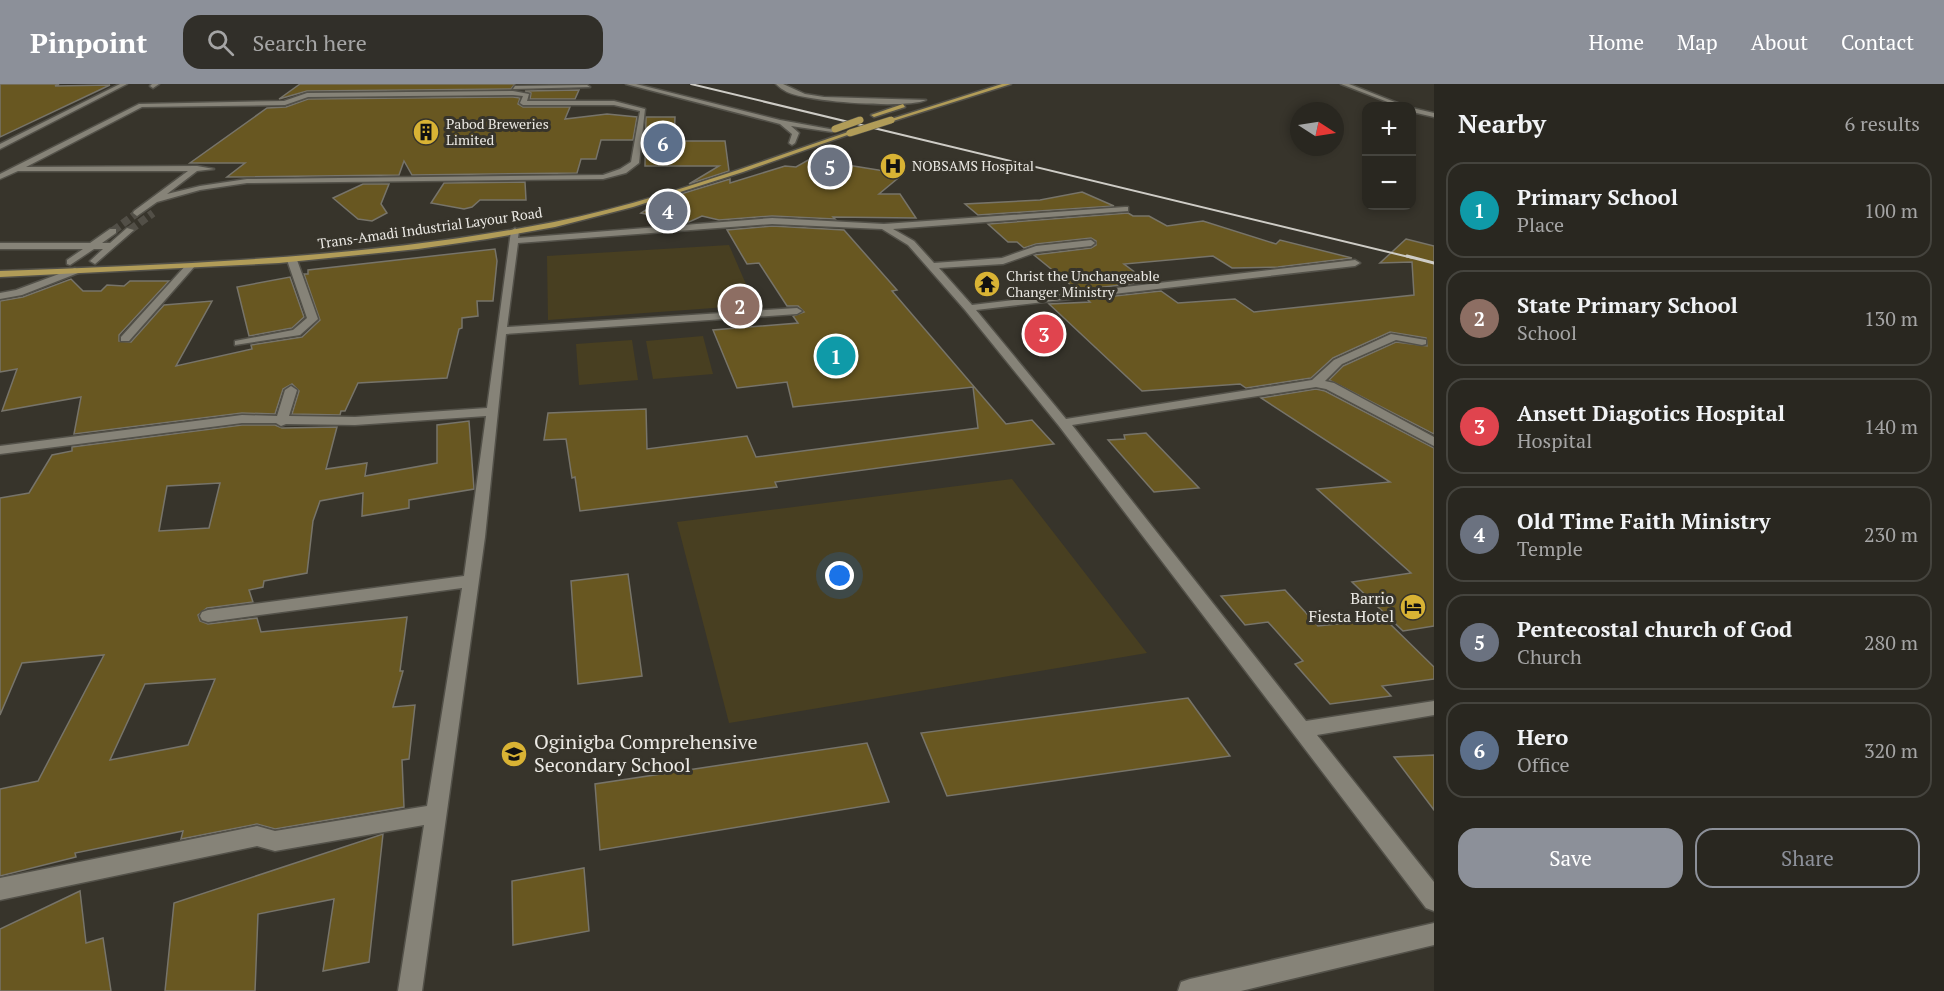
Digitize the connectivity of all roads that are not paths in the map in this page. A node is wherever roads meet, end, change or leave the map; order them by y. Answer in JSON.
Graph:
{"nodes":[{"id":1,"x":124,"y":84,"type":"edge"},
{"id":2,"x":487,"y":84,"type":"edge"},
{"id":3,"x":539,"y":84,"type":"edge"},
{"id":4,"x":582,"y":84,"type":"edge"},
{"id":5,"x":629,"y":84,"type":"edge"},
{"id":6,"x":778,"y":84,"type":"edge"},
{"id":7,"x":981,"y":84,"type":"edge"},
{"id":8,"x":1008,"y":84,"type":"edge"},
{"id":9,"x":1344,"y":84,"type":"edge"},
{"id":10,"x":473,"y":86,"type":"edge"},
{"id":11,"x":500,"y":86,"type":"edge"},
{"id":12,"x":521,"y":88,"type":"junction"},
{"id":13,"x":965,"y":88,"type":"dead end"},
{"id":14,"x":933,"y":97,"type":"dead end"},
{"id":15,"x":923,"y":100,"type":"junction"},
{"id":16,"x":885,"y":101,"type":"junction"},
{"id":17,"x":1391,"y":102,"type":"edge"},
{"id":18,"x":897,"y":108,"type":"junction"},
{"id":19,"x":1416,"y":111,"type":"edge"},
{"id":20,"x":1434,"y":115,"type":"edge"},
{"id":21,"x":780,"y":122,"type":"junction"},
{"id":22,"x":834,"y":129,"type":"junction"},
{"id":23,"x":792,"y":144,"type":"junction"},
{"id":24,"x":0,"y":147,"type":"edge"},
{"id":25,"x":197,"y":168,"type":"junction"},
{"id":26,"x":16,"y":169,"type":"junction"},
{"id":27,"x":0,"y":177,"type":"edge"},
{"id":28,"x":178,"y":193,"type":"junction"},
{"id":29,"x":154,"y":200,"type":"junction"},
{"id":30,"x":1125,"y":209,"type":"dead end"},
{"id":31,"x":137,"y":213,"type":"tunnel mouth"},
{"id":32,"x":153,"y":213,"type":"tunnel mouth"},
{"id":33,"x":884,"y":227,"type":"junction"},
{"id":34,"x":130,"y":230,"type":"tunnel mouth"},
{"id":35,"x":113,"y":231,"type":"tunnel mouth"},
{"id":36,"x":514,"y":236,"type":"junction"},
{"id":37,"x":1091,"y":243,"type":"dead end"},
{"id":38,"x":0,"y":246,"type":"edge"},
{"id":39,"x":92,"y":246,"type":"junction"},
{"id":40,"x":109,"y":246,"type":"junction"},
{"id":41,"x":292,"y":260,"type":"junction"},
{"id":42,"x":95,"y":261,"type":"junction"},
{"id":43,"x":1354,"y":263,"type":"dead end"},
{"id":44,"x":0,"y":264,"type":"edge"},
{"id":45,"x":73,"y":266,"type":"junction"},
{"id":46,"x":190,"y":266,"type":"junction"},
{"id":47,"x":931,"y":266,"type":"junction"},
{"id":48,"x":0,"y":274,"type":"edge"},
{"id":49,"x":0,"y":296,"type":"edge"},
{"id":50,"x":969,"y":308,"type":"junction"},
{"id":51,"x":797,"y":311,"type":"dead end"},
{"id":52,"x":501,"y":331,"type":"junction"},
{"id":53,"x":125,"y":339,"type":"dead end"},
{"id":54,"x":1422,"y":342,"type":"dead end"},
{"id":55,"x":239,"y":343,"type":"dead end"},
{"id":56,"x":1316,"y":383,"type":"junction"},
{"id":57,"x":291,"y":390,"type":"dead end"},
{"id":58,"x":490,"y":412,"type":"junction"},
{"id":59,"x":281,"y":422,"type":"junction"},
{"id":60,"x":1063,"y":423,"type":"junction"},
{"id":61,"x":1434,"y":442,"type":"edge"},
{"id":62,"x":0,"y":450,"type":"edge"},
{"id":63,"x":471,"y":581,"type":"junction"},
{"id":64,"x":208,"y":616,"type":"dead end"},
{"id":65,"x":1434,"y":708,"type":"edge"},
{"id":66,"x":1302,"y":730,"type":"junction"},
{"id":67,"x":435,"y":813,"type":"junction"},
{"id":68,"x":0,"y":889,"type":"edge"},
{"id":69,"x":1434,"y":900,"type":"edge"},
{"id":70,"x":1434,"y":934,"type":"edge"},
{"id":71,"x":410,"y":991,"type":"edge"},
{"id":72,"x":1190,"y":991,"type":"edge"}],
"edges":[{"from":1,"to":24,"type":"street"},
{"from":2,"to":10,"type":"street"},
{"from":3,"to":12,"type":"street"},
{"from":4,"to":12,"type":"street"},
{"from":5,"to":21,"type":"street"},
{"from":6,"to":16,"type":"street"},
{"from":7,"to":13,"type":"main road"},
{"from":8,"to":36,"type":"main road","name":"Trans-Amadi Industrial Layour Road","bridge":true},
{"from":9,"to":17,"type":"street"},
{"from":10,"to":11,"type":"street"},
{"from":11,"to":12,"type":"street"},
{"from":14,"to":15,"type":"main road","name":"Trans-Amadi Industrial Layour Road"},
{"from":15,"to":16,"type":"street"},
{"from":15,"to":18,"type":"main road","name":"Trans-Amadi Industrial Layour Road"},
{"from":16,"to":18,"type":"street"},
{"from":18,"to":22,"type":"main road","name":"Trans-Amadi Industrial Layour Road","bridge":true},
{"from":19,"to":20,"type":"street"},
{"from":21,"to":22,"type":"street"},
{"from":21,"to":23,"type":"street"},
{"from":22,"to":23,"type":"main road","name":"Trans-Amadi Industrial Layour Road"},
{"from":23,"to":42,"type":"main road","name":"Trans-Amadi Industrial Layour Road"},
{"from":25,"to":26,"type":"street"},
{"from":25,"to":28,"type":"street"},
{"from":25,"to":29,"type":"street"},
{"from":26,"to":27,"type":"street"},
{"from":26,"to":28,"type":"street"},
{"from":28,"to":29,"type":"street"},
{"from":28,"to":32,"type":"street"},
{"from":29,"to":31,"type":"street"},
{"from":30,"to":33,"type":"street"},
{"from":33,"to":36,"type":"street"},
{"from":33,"to":47,"type":"street"},
{"from":34,"to":40,"type":"street"},
{"from":35,"to":39,"type":"street"},
{"from":36,"to":41,"type":"main road","name":"Trans-Amadi Industrial Layour Road"},
{"from":36,"to":52,"type":"street"},
{"from":37,"to":47,"type":"street"},
{"from":38,"to":39,"type":"street"},
{"from":39,"to":40,"type":"street"},
{"from":39,"to":45,"type":"street"},
{"from":40,"to":42,"type":"street"},
{"from":41,"to":46,"type":"main road","name":"Trans-Amadi Industrial Layour Road"},
{"from":41,"to":55,"type":"street"},
{"from":42,"to":45,"type":"main road","name":"Trans-Amadi Industrial Layour Road"},
{"from":43,"to":50,"type":"street"},
{"from":44,"to":45,"type":"main road","name":"Trans-Amadi Industrial Layour Road"},
{"from":45,"to":46,"type":"main road","name":"Trans-Amadi Industrial Layour Road"},
{"from":45,"to":48,"type":"main road","name":"Trans-Amadi Industrial Layour Road"},
{"from":45,"to":49,"type":"street"},
{"from":46,"to":53,"type":"street"},
{"from":47,"to":50,"type":"street"},
{"from":50,"to":60,"type":"street"},
{"from":51,"to":52,"type":"street"},
{"from":52,"to":58,"type":"street"},
{"from":54,"to":56,"type":"street"},
{"from":56,"to":60,"type":"street"},
{"from":56,"to":61,"type":"street"},
{"from":57,"to":59,"type":"street"},
{"from":58,"to":59,"type":"street"},
{"from":58,"to":63,"type":"street"},
{"from":59,"to":62,"type":"street"},
{"from":60,"to":66,"type":"street"},
{"from":63,"to":64,"type":"street"},
{"from":63,"to":67,"type":"street"},
{"from":65,"to":66,"type":"street"},
{"from":66,"to":69,"type":"street"},
{"from":67,"to":68,"type":"street"},
{"from":67,"to":71,"type":"street"},
{"from":70,"to":72,"type":"street"}]}
